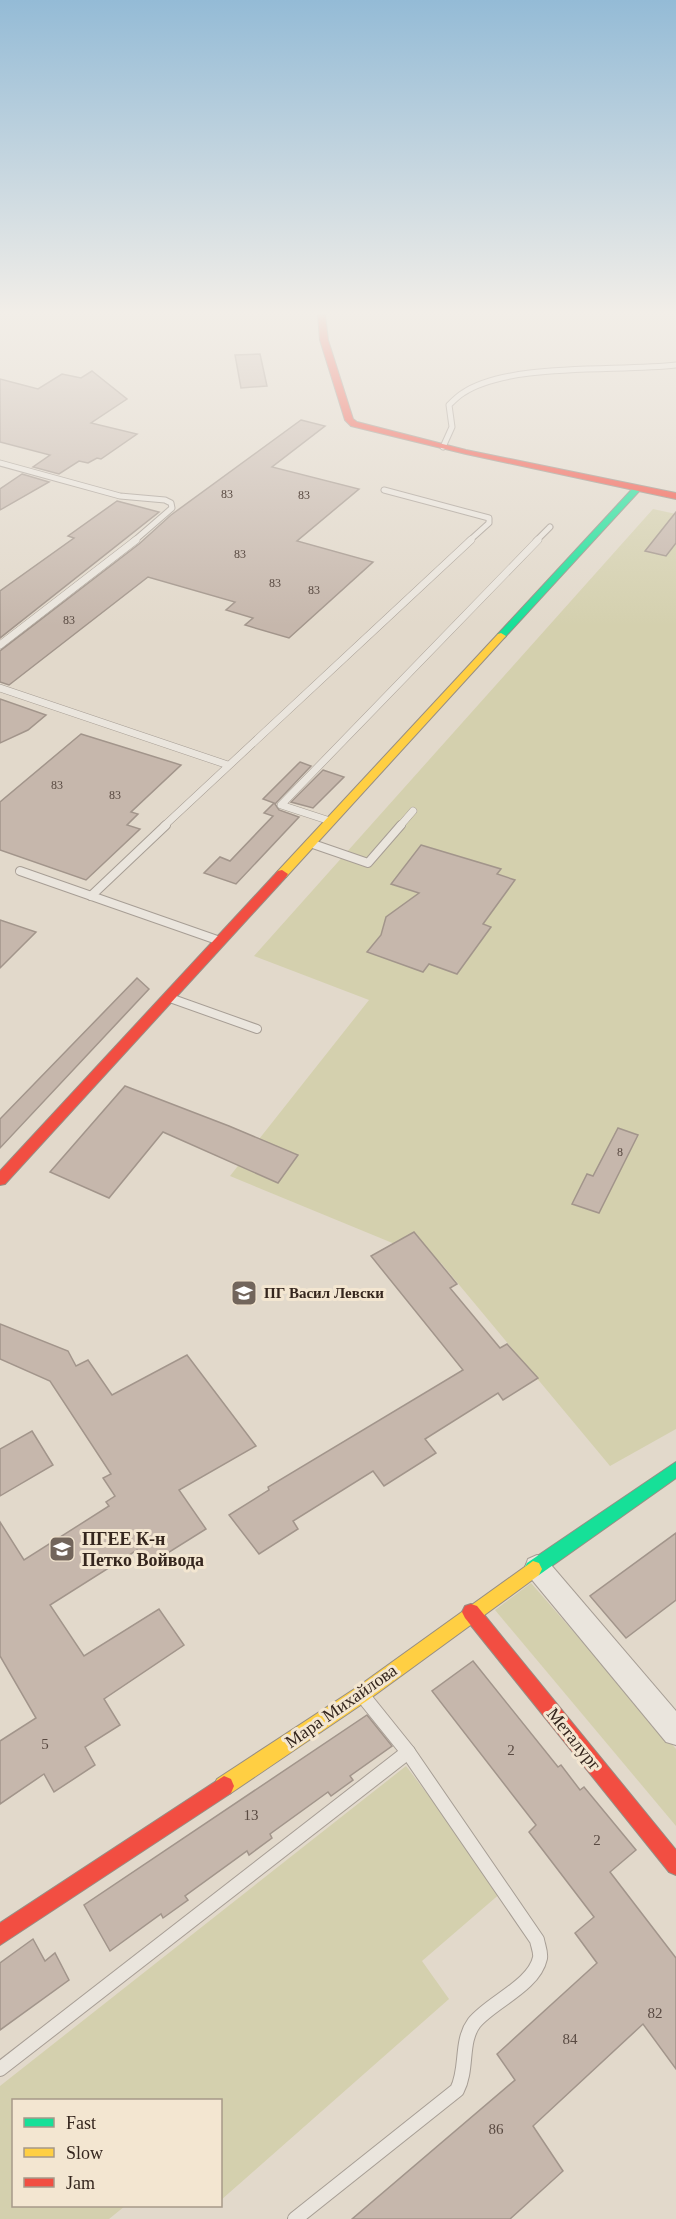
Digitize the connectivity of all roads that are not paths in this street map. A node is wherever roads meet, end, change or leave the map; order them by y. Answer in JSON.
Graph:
{"nodes":[{"id":1,"x":349,"y":419,"type":"edge"},
{"id":2,"x":454,"y":419,"type":"edge"},
{"id":3,"x":443,"y":447,"type":"junction"},
{"id":4,"x":0,"y":463,"type":"edge"},
{"id":5,"x":638,"y":488,"type":"junction"},
{"id":6,"x":384,"y":490,"type":"dead end"},
{"id":7,"x":676,"y":496,"type":"edge"},
{"id":8,"x":550,"y":527,"type":"dead end"},
{"id":9,"x":0,"y":645,"type":"edge"},
{"id":10,"x":0,"y":688,"type":"edge"},
{"id":11,"x":228,"y":765,"type":"junction"},
{"id":12,"x":412,"y":811,"type":"dead end"},
{"id":13,"x":330,"y":820,"type":"junction"},
{"id":14,"x":310,"y":843,"type":"junction"},
{"id":15,"x":20,"y":871,"type":"dead end"},
{"id":16,"x":91,"y":896,"type":"junction"},
{"id":17,"x":220,"y":941,"type":"junction"},
{"id":18,"x":168,"y":997,"type":"junction"},
{"id":19,"x":257,"y":1029,"type":"dead end"},
{"id":20,"x":0,"y":1180,"type":"edge"},
{"id":21,"x":676,"y":1469,"type":"edge"},
{"id":22,"x":537,"y":1567,"type":"junction"},
{"id":23,"x":471,"y":1612,"type":"junction"},
{"id":24,"x":362,"y":1694,"type":"junction"},
{"id":25,"x":676,"y":1732,"type":"edge"},
{"id":26,"x":408,"y":1752,"type":"junction"},
{"id":27,"x":676,"y":1865,"type":"edge"},
{"id":28,"x":0,"y":1935,"type":"edge"},
{"id":29,"x":0,"y":2069,"type":"edge"},
{"id":30,"x":295,"y":2219,"type":"edge"}],
"edges":[{"from":1,"to":3,"type":"street"},
{"from":2,"to":3,"type":"lane"},
{"from":3,"to":5,"type":"street"},
{"from":4,"to":9,"type":"lane"},
{"from":5,"to":7,"type":"street"},
{"from":5,"to":13,"type":"street"},
{"from":6,"to":11,"type":"lane"},
{"from":8,"to":13,"type":"lane"},
{"from":10,"to":11,"type":"lane"},
{"from":11,"to":16,"type":"lane"},
{"from":12,"to":14,"type":"lane"},
{"from":13,"to":14,"type":"street"},
{"from":14,"to":17,"type":"street"},
{"from":15,"to":16,"type":"lane"},
{"from":16,"to":17,"type":"lane"},
{"from":17,"to":18,"type":"street"},
{"from":18,"to":19,"type":"lane"},
{"from":18,"to":20,"type":"street"},
{"from":21,"to":22,"type":"street","name":"Мара Михайлова"},
{"from":22,"to":23,"type":"street","name":"Мара Михайлова"},
{"from":22,"to":25,"type":"street"},
{"from":23,"to":24,"type":"street","name":"Мара Михайлова"},
{"from":23,"to":27,"type":"street","name":"Металург"},
{"from":24,"to":26,"type":"lane"},
{"from":24,"to":28,"type":"street","name":"Мара Михайлова"},
{"from":26,"to":29,"type":"lane"},
{"from":26,"to":30,"type":"lane"}]}
